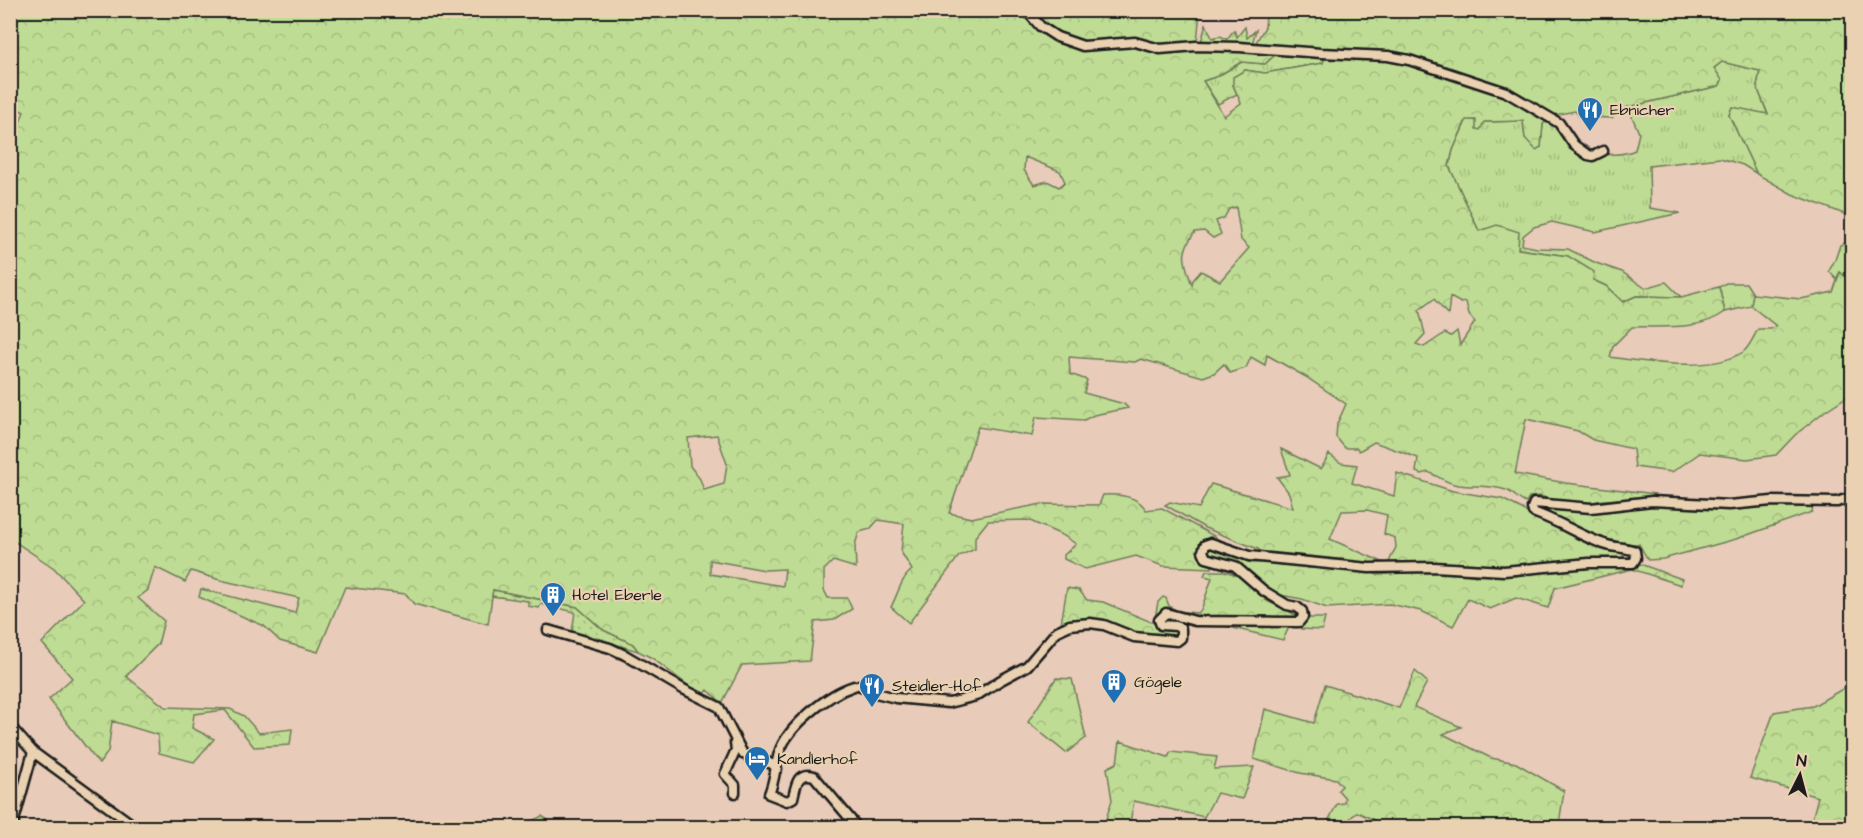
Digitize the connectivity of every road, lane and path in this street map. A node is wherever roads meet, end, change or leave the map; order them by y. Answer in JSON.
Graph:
{"nodes":[{"id":1,"x":1026,"y":10,"type":"edge"},
{"id":2,"x":1603,"y":152,"type":"dead end"},
{"id":3,"x":1852,"y":497,"type":"edge"},
{"id":4,"x":548,"y":630,"type":"dead end"},
{"id":5,"x":10,"y":726,"type":"edge"},
{"id":6,"x":736,"y":740,"type":"junction"},
{"id":7,"x":33,"y":752,"type":"junction"},
{"id":8,"x":777,"y":769,"type":"junction"},
{"id":9,"x":735,"y":793,"type":"dead end"},
{"id":10,"x":12,"y":828,"type":"edge"},
{"id":11,"x":137,"y":828,"type":"edge"},
{"id":12,"x":858,"y":828,"type":"edge"}],
"edges":[{"from":1,"to":2,"type":"street"},
{"from":3,"to":8,"type":"street"},
{"from":4,"to":6,"type":"street"},
{"from":5,"to":7,"type":"street"},
{"from":6,"to":8,"type":"street"},
{"from":6,"to":9,"type":"street"},
{"from":7,"to":10,"type":"street"},
{"from":7,"to":11,"type":"street"},
{"from":8,"to":12,"type":"street"}]}
